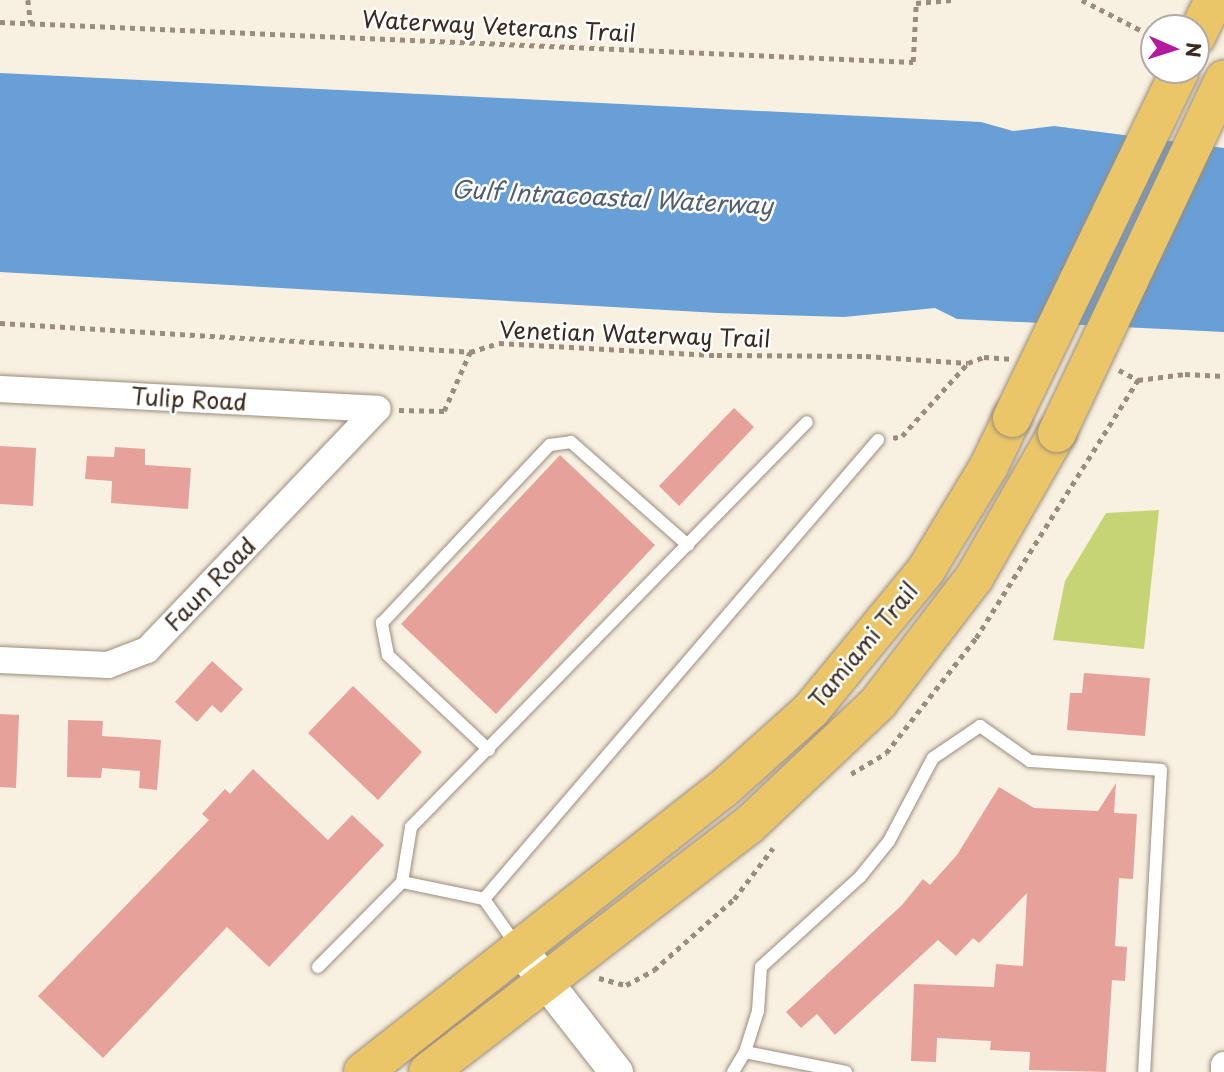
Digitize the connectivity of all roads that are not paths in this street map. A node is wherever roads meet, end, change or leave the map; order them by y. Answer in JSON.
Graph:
{"nodes":[{"id":1,"x":1224,"y":80,"type":"edge"},
{"id":2,"x":1173,"y":84,"type":"edge"},
{"id":3,"x":0,"y":389,"type":"edge"},
{"id":4,"x":377,"y":409,"type":"joint"},
{"id":5,"x":807,"y":422,"type":"dead end"},
{"id":6,"x":878,"y":440,"type":"road end"},
{"id":7,"x":688,"y":545,"type":"junction"},
{"id":8,"x":0,"y":660,"type":"edge"},
{"id":9,"x":489,"y":750,"type":"junction"},
{"id":10,"x":402,"y":882,"type":"junction"},
{"id":11,"x":484,"y":899,"type":"junction"},
{"id":12,"x":520,"y":949,"type":"junction"},
{"id":13,"x":318,"y":967,"type":"dead end"},
{"id":14,"x":543,"y":984,"type":"junction"},
{"id":15,"x":745,"y":1052,"type":"junction"},
{"id":16,"x":1224,"y":1065,"type":"edge"},
{"id":17,"x":363,"y":1072,"type":"edge"},
{"id":18,"x":428,"y":1072,"type":"edge"},
{"id":19,"x":616,"y":1072,"type":"edge"},
{"id":20,"x":733,"y":1072,"type":"edge"},
{"id":21,"x":846,"y":1072,"type":"edge"},
{"id":22,"x":1144,"y":1072,"type":"edge"},
{"id":23,"x":1224,"y":1072,"type":"edge"}],
"edges":[{"from":1,"to":14,"type":"main road","name":"Tamiami Trail","bridge":true},
{"from":2,"to":12,"type":"main road","name":"Tamiami Trail","bridge":true},
{"from":3,"to":4,"type":"street","name":"Tulip Road"},
{"from":4,"to":8,"type":"street","name":"Faun Road"},
{"from":5,"to":7,"type":"lane"},
{"from":6,"to":11,"type":"lane"},
{"from":7,"to":9,"type":"lane"},
{"from":7,"to":9,"type":"lane"},
{"from":9,"to":10,"type":"lane"},
{"from":10,"to":11,"type":"lane"},
{"from":10,"to":13,"type":"lane"},
{"from":11,"to":12,"type":"lane"},
{"from":12,"to":14,"type":"street"},
{"from":12,"to":17,"type":"main road","name":"Tamiami Trail"},
{"from":14,"to":18,"type":"main road","name":"Tamiami Trail"},
{"from":14,"to":19,"type":"street"},
{"from":15,"to":20,"type":"lane"},
{"from":15,"to":21,"type":"lane"},
{"from":15,"to":22,"type":"lane"},
{"from":16,"to":23,"type":"street"}]}
